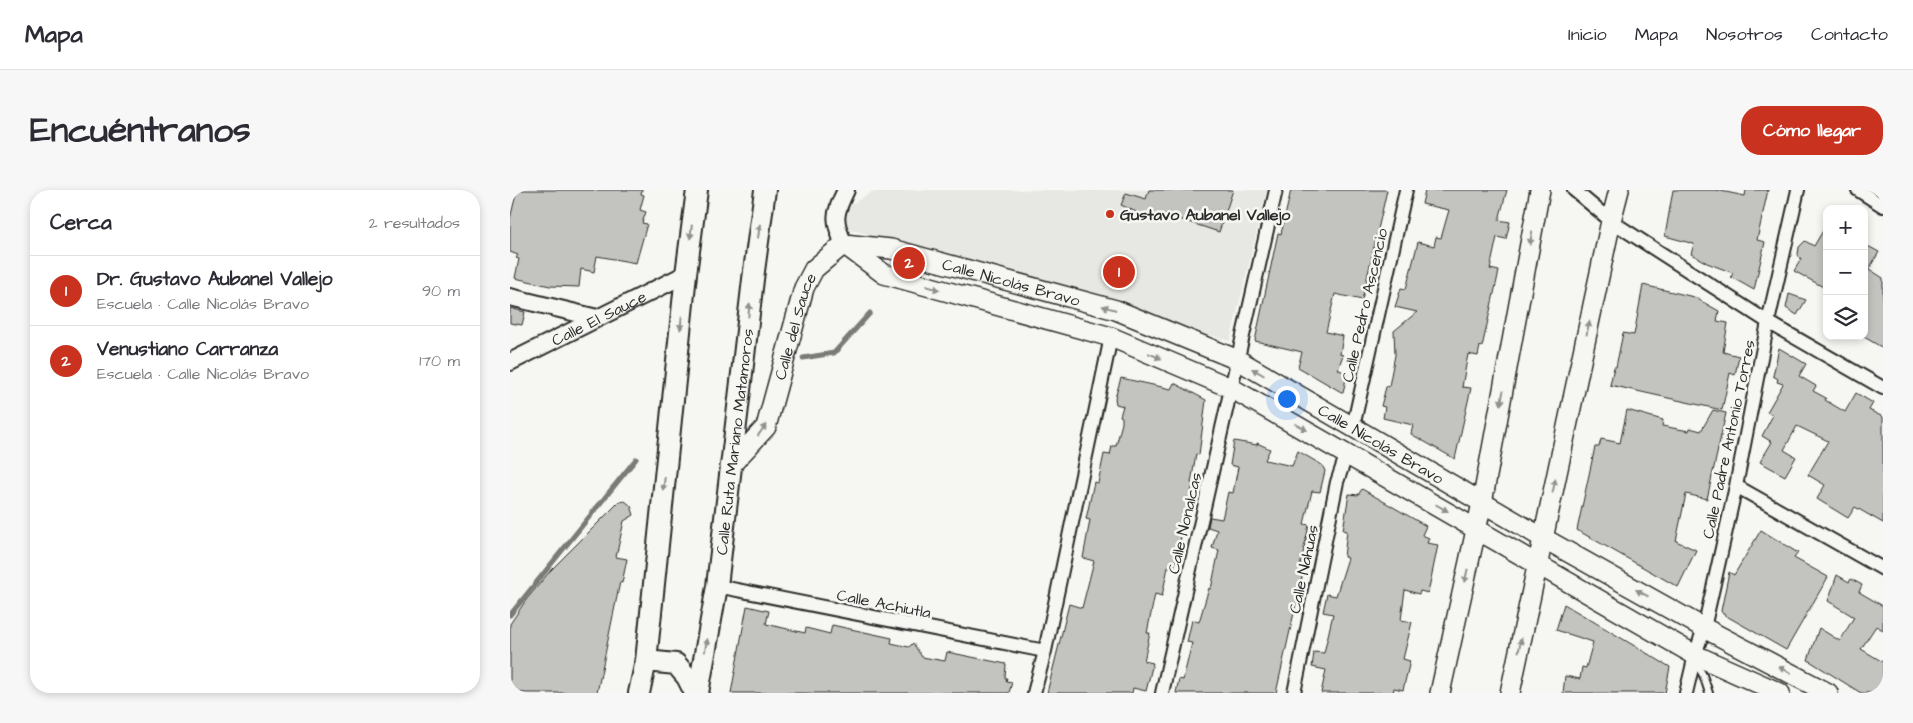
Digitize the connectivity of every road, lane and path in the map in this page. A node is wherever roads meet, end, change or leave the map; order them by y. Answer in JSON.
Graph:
{"nodes":[{"id":1,"x":697,"y":190,"type":"edge"},
{"id":2,"x":765,"y":190,"type":"edge"},
{"id":3,"x":846,"y":190,"type":"edge"},
{"id":4,"x":1276,"y":190,"type":"edge"},
{"id":5,"x":1406,"y":190,"type":"edge"},
{"id":6,"x":1540,"y":190,"type":"edge"},
{"id":7,"x":1574,"y":190,"type":"edge"},
{"id":8,"x":1620,"y":190,"type":"edge"},
{"id":9,"x":1798,"y":190,"type":"edge"},
{"id":10,"x":1858,"y":190,"type":"edge"},
{"id":11,"x":1883,"y":206,"type":"edge"},
{"id":12,"x":1611,"y":221,"type":"junction"},
{"id":13,"x":844,"y":244,"type":"junction"},
{"id":14,"x":686,"y":274,"type":"junction"},
{"id":15,"x":510,"y":297,"type":"edge"},
{"id":16,"x":597,"y":318,"type":"junction"},
{"id":17,"x":1768,"y":322,"type":"junction"},
{"id":18,"x":1111,"y":337,"type":"junction"},
{"id":19,"x":1238,"y":360,"type":"junction"},
{"id":20,"x":510,"y":362,"type":"edge"},
{"id":21,"x":1231,"y":388,"type":"junction"},
{"id":22,"x":1883,"y":388,"type":"edge"},
{"id":23,"x":1353,"y":426,"type":"junction"},
{"id":24,"x":1347,"y":453,"type":"junction"},
{"id":25,"x":730,"y":466,"type":"junction"},
{"id":26,"x":1736,"y":486,"type":"junction"},
{"id":27,"x":1482,"y":503,"type":"junction"},
{"id":28,"x":1477,"y":528,"type":"junction"},
{"id":29,"x":1543,"y":538,"type":"junction"},
{"id":30,"x":1538,"y":563,"type":"junction"},
{"id":31,"x":1883,"y":570,"type":"edge"},
{"id":32,"x":717,"y":586,"type":"junction"},
{"id":33,"x":1704,"y":628,"type":"junction"},
{"id":34,"x":1045,"y":651,"type":"junction"},
{"id":35,"x":1695,"y":658,"type":"junction"},
{"id":36,"x":646,"y":662,"type":"junction"},
{"id":37,"x":639,"y":693,"type":"edge"},
{"id":38,"x":697,"y":693,"type":"edge"},
{"id":39,"x":1034,"y":693,"type":"edge"},
{"id":40,"x":1162,"y":693,"type":"edge"},
{"id":41,"x":1294,"y":693,"type":"edge"},
{"id":42,"x":1440,"y":693,"type":"edge"},
{"id":43,"x":1510,"y":693,"type":"edge"},
{"id":44,"x":1686,"y":693,"type":"edge"},
{"id":45,"x":1709,"y":693,"type":"edge"},
{"id":46,"x":1780,"y":693,"type":"edge"},
{"id":47,"x":1828,"y":693,"type":"edge"}],
"edges":[{"from":1,"to":14,"type":"main road","one_way":true},
{"from":25,"to":2,"type":"main road","name":"Calle Ruta Mariano Matamoros","one_way":true},
{"from":3,"to":13,"type":"street"},
{"from":4,"to":19,"type":"street","name":"Calle Nonalcas"},
{"from":5,"to":23,"type":"street","name":"Calle Pedro Ascencio"},
{"from":6,"to":27,"type":"main road","one_way":true},
{"from":7,"to":12,"type":"street"},
{"from":8,"to":12,"type":"main road"},
{"from":9,"to":17,"type":"street","name":"Calle Padre Antonio Torres"},
{"from":10,"to":11,"type":"street"},
{"from":12,"to":17,"type":"street"},
{"from":29,"to":12,"type":"main road","one_way":true},
{"from":13,"to":18,"type":"main road","name":"Calle Nicolás Bravo","one_way":true},
{"from":19,"to":13,"type":"main road","name":"Calle Nicolás Bravo","one_way":true},
{"from":25,"to":13,"type":"main road","name":"Calle del Sauce","one_way":true},
{"from":14,"to":16,"type":"street","name":"Calle El Sauce"},
{"from":14,"to":36,"type":"main road","one_way":true},
{"from":15,"to":16,"type":"street"},
{"from":16,"to":20,"type":"street","name":"Calle El Sauce"},
{"from":17,"to":22,"type":"street"},
{"from":17,"to":26,"type":"street","name":"Calle Padre Antonio Torres"},
{"from":18,"to":21,"type":"main road","name":"Calle Nicolás Bravo","one_way":true},
{"from":18,"to":34,"type":"street"},
{"from":19,"to":21,"type":"street","name":"Calle Nonalcas"},
{"from":23,"to":19,"type":"main road","name":"Calle Nicolás Bravo","one_way":true},
{"from":21,"to":24,"type":"main road","name":"Calle Nicolás Bravo","one_way":true},
{"from":21,"to":40,"type":"street","name":"Calle Nonalcas"},
{"from":23,"to":27,"type":"main road","name":"Calle Nicolás Bravo"},
{"from":24,"to":28,"type":"main road","name":"Calle Nicolás Bravo","one_way":true},
{"from":24,"to":41,"type":"street","name":"Calle Nahuas"},
{"from":25,"to":32,"type":"main road","name":"Calle Ruta Mariano Matamoros"},
{"from":26,"to":31,"type":"street"},
{"from":26,"to":33,"type":"street","name":"Calle Padre Antonio Torres"},
{"from":27,"to":28,"type":"main road"},
{"from":27,"to":29,"type":"main road","name":"Calle Nicolás Bravo"},
{"from":28,"to":30,"type":"main road","name":"Calle Nicolás Bravo"},
{"from":28,"to":42,"type":"main road","one_way":true},
{"from":29,"to":30,"type":"main road"},
{"from":33,"to":29,"type":"main road","name":"Calle Nicolás Bravo","one_way":true},
{"from":30,"to":35,"type":"main road","name":"Calle Nicolás Bravo"},
{"from":43,"to":30,"type":"main road","one_way":true},
{"from":32,"to":34,"type":"street","name":"Calle Achiutla"},
{"from":38,"to":32,"type":"main road","name":"Calle Ruta Mariano Matamoros","one_way":true},
{"from":33,"to":35,"type":"street","name":"Calle Padre Antonio Torres"},
{"from":47,"to":33,"type":"main road","name":"Calle Nicolás Bravo","one_way":true},
{"from":34,"to":39,"type":"street"},
{"from":35,"to":44,"type":"street","name":"Calle Padre Antonio Torres"},
{"from":35,"to":45,"type":"lane"},
{"from":35,"to":46,"type":"main road","name":"Calle Nicolás Bravo"},
{"from":36,"to":37,"type":"main road"},
{"from":36,"to":38,"type":"main road"}]}
